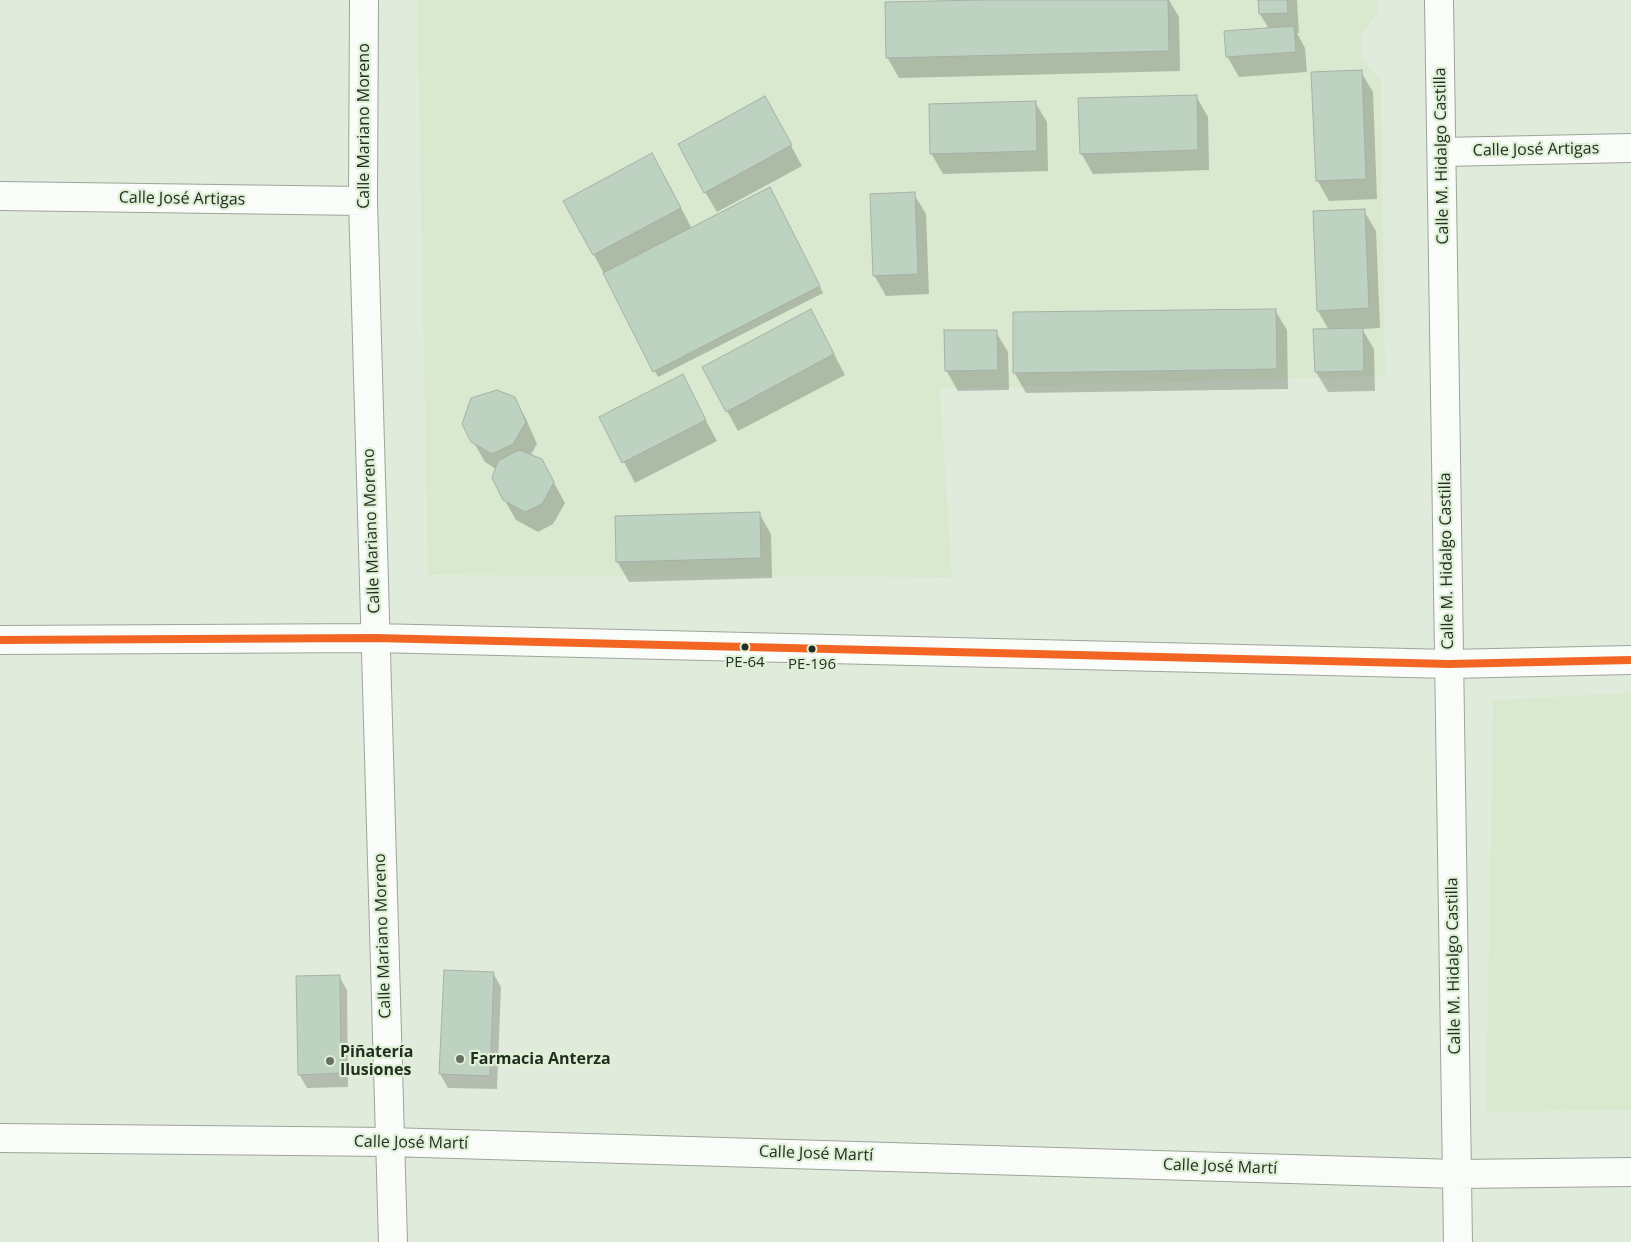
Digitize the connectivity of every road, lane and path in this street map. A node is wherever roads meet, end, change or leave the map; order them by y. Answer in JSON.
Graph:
{"nodes":[{"id":1,"x":364,"y":0,"type":"edge"},
{"id":2,"x":1439,"y":0,"type":"edge"},
{"id":3,"x":1631,"y":148,"type":"edge"},
{"id":4,"x":1442,"y":152,"type":"junction"},
{"id":5,"x":0,"y":196,"type":"edge"},
{"id":6,"x":363,"y":201,"type":"junction"},
{"id":7,"x":375,"y":638,"type":"junction"},
{"id":8,"x":0,"y":640,"type":"edge"},
{"id":9,"x":1631,"y":660,"type":"edge"},
{"id":10,"x":1449,"y":664,"type":"junction"},
{"id":11,"x":0,"y":1138,"type":"edge"},
{"id":12,"x":389,"y":1142,"type":"junction"},
{"id":13,"x":1631,"y":1172,"type":"edge"},
{"id":14,"x":1457,"y":1174,"type":"junction"},
{"id":15,"x":393,"y":1242,"type":"edge"},
{"id":16,"x":1458,"y":1242,"type":"edge"}],
"edges":[{"from":1,"to":6,"type":"street","name":"Calle Mariano Moreno"},
{"from":2,"to":4,"type":"street","name":"Calle M. Hidalgo Castilla"},
{"from":3,"to":4,"type":"street","name":"Calle José Artigas"},
{"from":4,"to":10,"type":"street","name":"Calle M. Hidalgo Castilla"},
{"from":5,"to":6,"type":"street","name":"Calle José Artigas"},
{"from":6,"to":7,"type":"street","name":"Calle Mariano Moreno"},
{"from":7,"to":8,"type":"street"},
{"from":7,"to":10,"type":"street"},
{"from":7,"to":12,"type":"street","name":"Calle Mariano Moreno"},
{"from":9,"to":10,"type":"street"},
{"from":10,"to":14,"type":"street","name":"Calle M. Hidalgo Castilla"},
{"from":11,"to":12,"type":"street","name":"Calle José Martí"},
{"from":12,"to":14,"type":"street","name":"Calle José Martí"},
{"from":12,"to":15,"type":"street","name":"Calle Mariano Moreno"},
{"from":13,"to":14,"type":"street","name":"Calle José Martí"},
{"from":14,"to":16,"type":"street","name":"Calle M. Hidalgo Castilla"}]}
